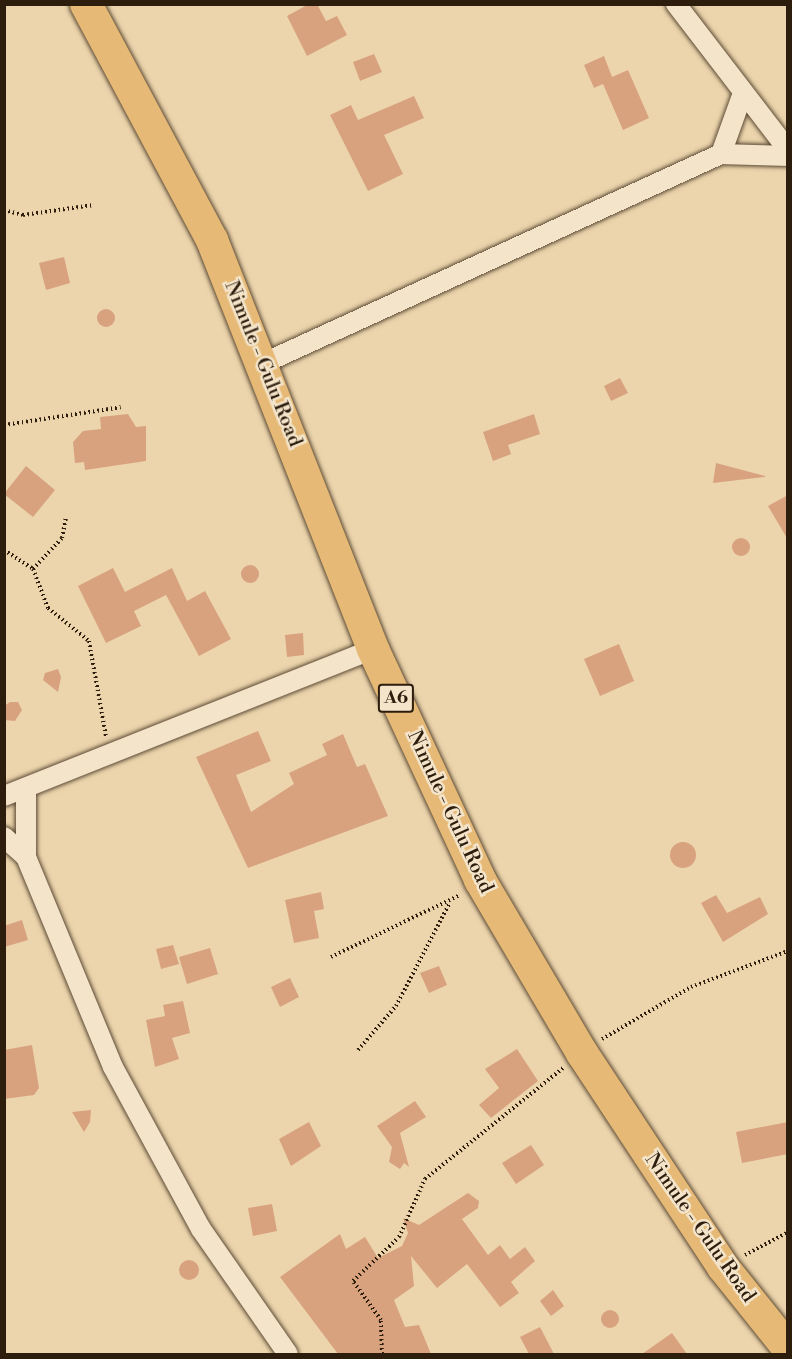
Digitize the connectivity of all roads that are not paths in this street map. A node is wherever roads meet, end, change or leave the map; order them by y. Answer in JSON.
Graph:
{"nodes":[{"id":1,"x":86,"y":4,"type":"edge"},
{"id":2,"x":676,"y":4,"type":"edge"},
{"id":3,"x":743,"y":93,"type":"junction"},
{"id":4,"x":788,"y":150,"type":"edge"},
{"id":5,"x":721,"y":154,"type":"junction"},
{"id":6,"x":788,"y":156,"type":"edge"},
{"id":7,"x":264,"y":363,"type":"junction"},
{"id":8,"x":373,"y":649,"type":"junction"},
{"id":9,"x":26,"y":788,"type":"junction"},
{"id":10,"x":4,"y":796,"type":"edge"},
{"id":11,"x":4,"y":837,"type":"edge"},
{"id":12,"x":26,"y":858,"type":"junction"},
{"id":13,"x":788,"y":1348,"type":"edge"},
{"id":14,"x":288,"y":1354,"type":"edge"}],
"edges":[{"from":1,"to":7,"type":"main road","name":"Nimule - Gulu Road","number":"A6"},
{"from":2,"to":3,"type":"street"},
{"from":3,"to":4,"type":"street"},
{"from":3,"to":5,"type":"street"},
{"from":5,"to":6,"type":"street"},
{"from":5,"to":7,"type":"street"},
{"from":7,"to":8,"type":"main road","name":"Nimule - Gulu Road","number":"A6"},
{"from":8,"to":9,"type":"street"},
{"from":8,"to":13,"type":"main road","name":"Nimule - Gulu Road","number":"A6"},
{"from":9,"to":10,"type":"street"},
{"from":9,"to":12,"type":"street"},
{"from":11,"to":12,"type":"street"},
{"from":12,"to":14,"type":"street"}]}
